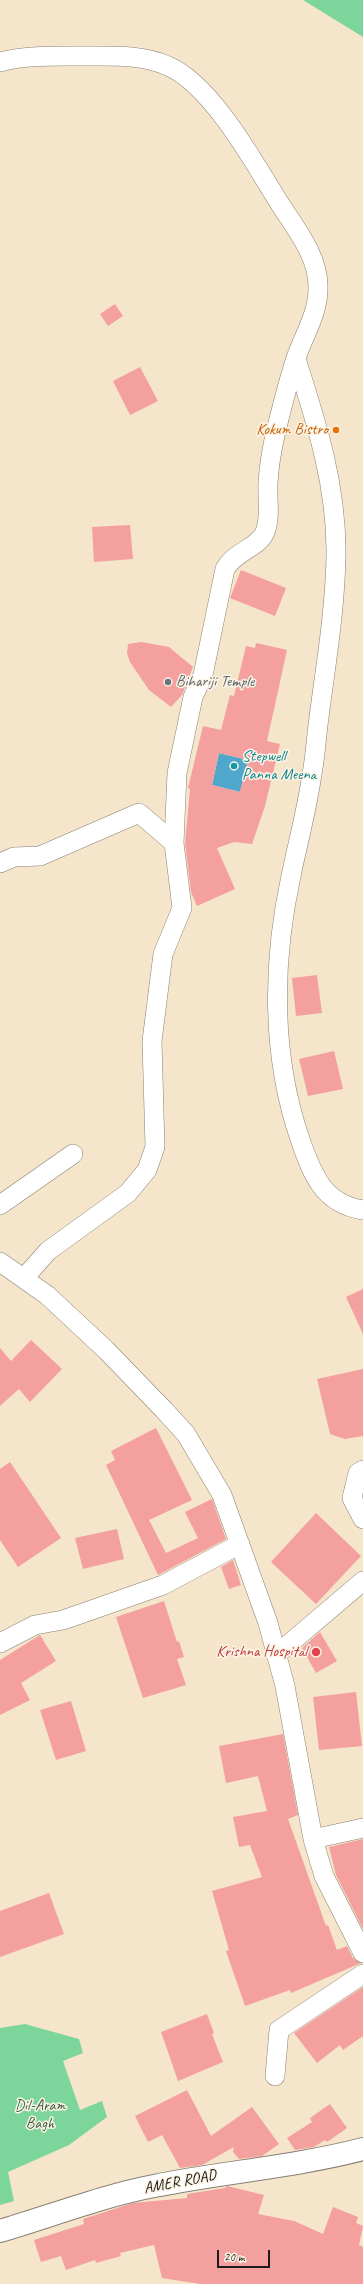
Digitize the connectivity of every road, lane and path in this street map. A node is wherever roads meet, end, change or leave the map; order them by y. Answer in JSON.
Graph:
{"nodes":[{"id":1,"x":0,"y":62,"type":"edge"},
{"id":2,"x":296,"y":359,"type":"junction"},
{"id":3,"x":174,"y":843,"type":"junction"},
{"id":4,"x":0,"y":863,"type":"edge"},
{"id":5,"x":73,"y":1154,"type":"dead end"},
{"id":6,"x":0,"y":1205,"type":"edge"},
{"id":7,"x":363,"y":1210,"type":"edge"},
{"id":8,"x":0,"y":1262,"type":"edge"},
{"id":9,"x":24,"y":1278,"type":"junction"},
{"id":10,"x":363,"y":1470,"type":"edge"},
{"id":11,"x":363,"y":1520,"type":"edge"},
{"id":12,"x":240,"y":1544,"type":"junction"},
{"id":13,"x":363,"y":1581,"type":"edge"},
{"id":14,"x":0,"y":1643,"type":"edge"},
{"id":15,"x":276,"y":1655,"type":"junction"},
{"id":16,"x":363,"y":1828,"type":"edge"},
{"id":17,"x":313,"y":1839,"type":"junction"},
{"id":18,"x":363,"y":1953,"type":"edge"},
{"id":19,"x":363,"y":1974,"type":"edge"},
{"id":20,"x":275,"y":2076,"type":"dead end"},
{"id":21,"x":363,"y":2149,"type":"edge"},
{"id":22,"x":0,"y":2232,"type":"edge"}],
"edges":[{"from":1,"to":2,"type":"street"},
{"from":2,"to":3,"type":"street"},
{"from":2,"to":7,"type":"street"},
{"from":3,"to":4,"type":"street"},
{"from":3,"to":9,"type":"street"},
{"from":5,"to":6,"type":"street"},
{"from":8,"to":9,"type":"street"},
{"from":9,"to":12,"type":"street"},
{"from":10,"to":11,"type":"street"},
{"from":12,"to":14,"type":"street"},
{"from":12,"to":15,"type":"street"},
{"from":13,"to":15,"type":"street"},
{"from":15,"to":17,"type":"street"},
{"from":16,"to":17,"type":"street"},
{"from":17,"to":18,"type":"street"},
{"from":19,"to":20,"type":"street"},
{"from":21,"to":22,"type":"main road","name":"AMER ROAD"}]}
